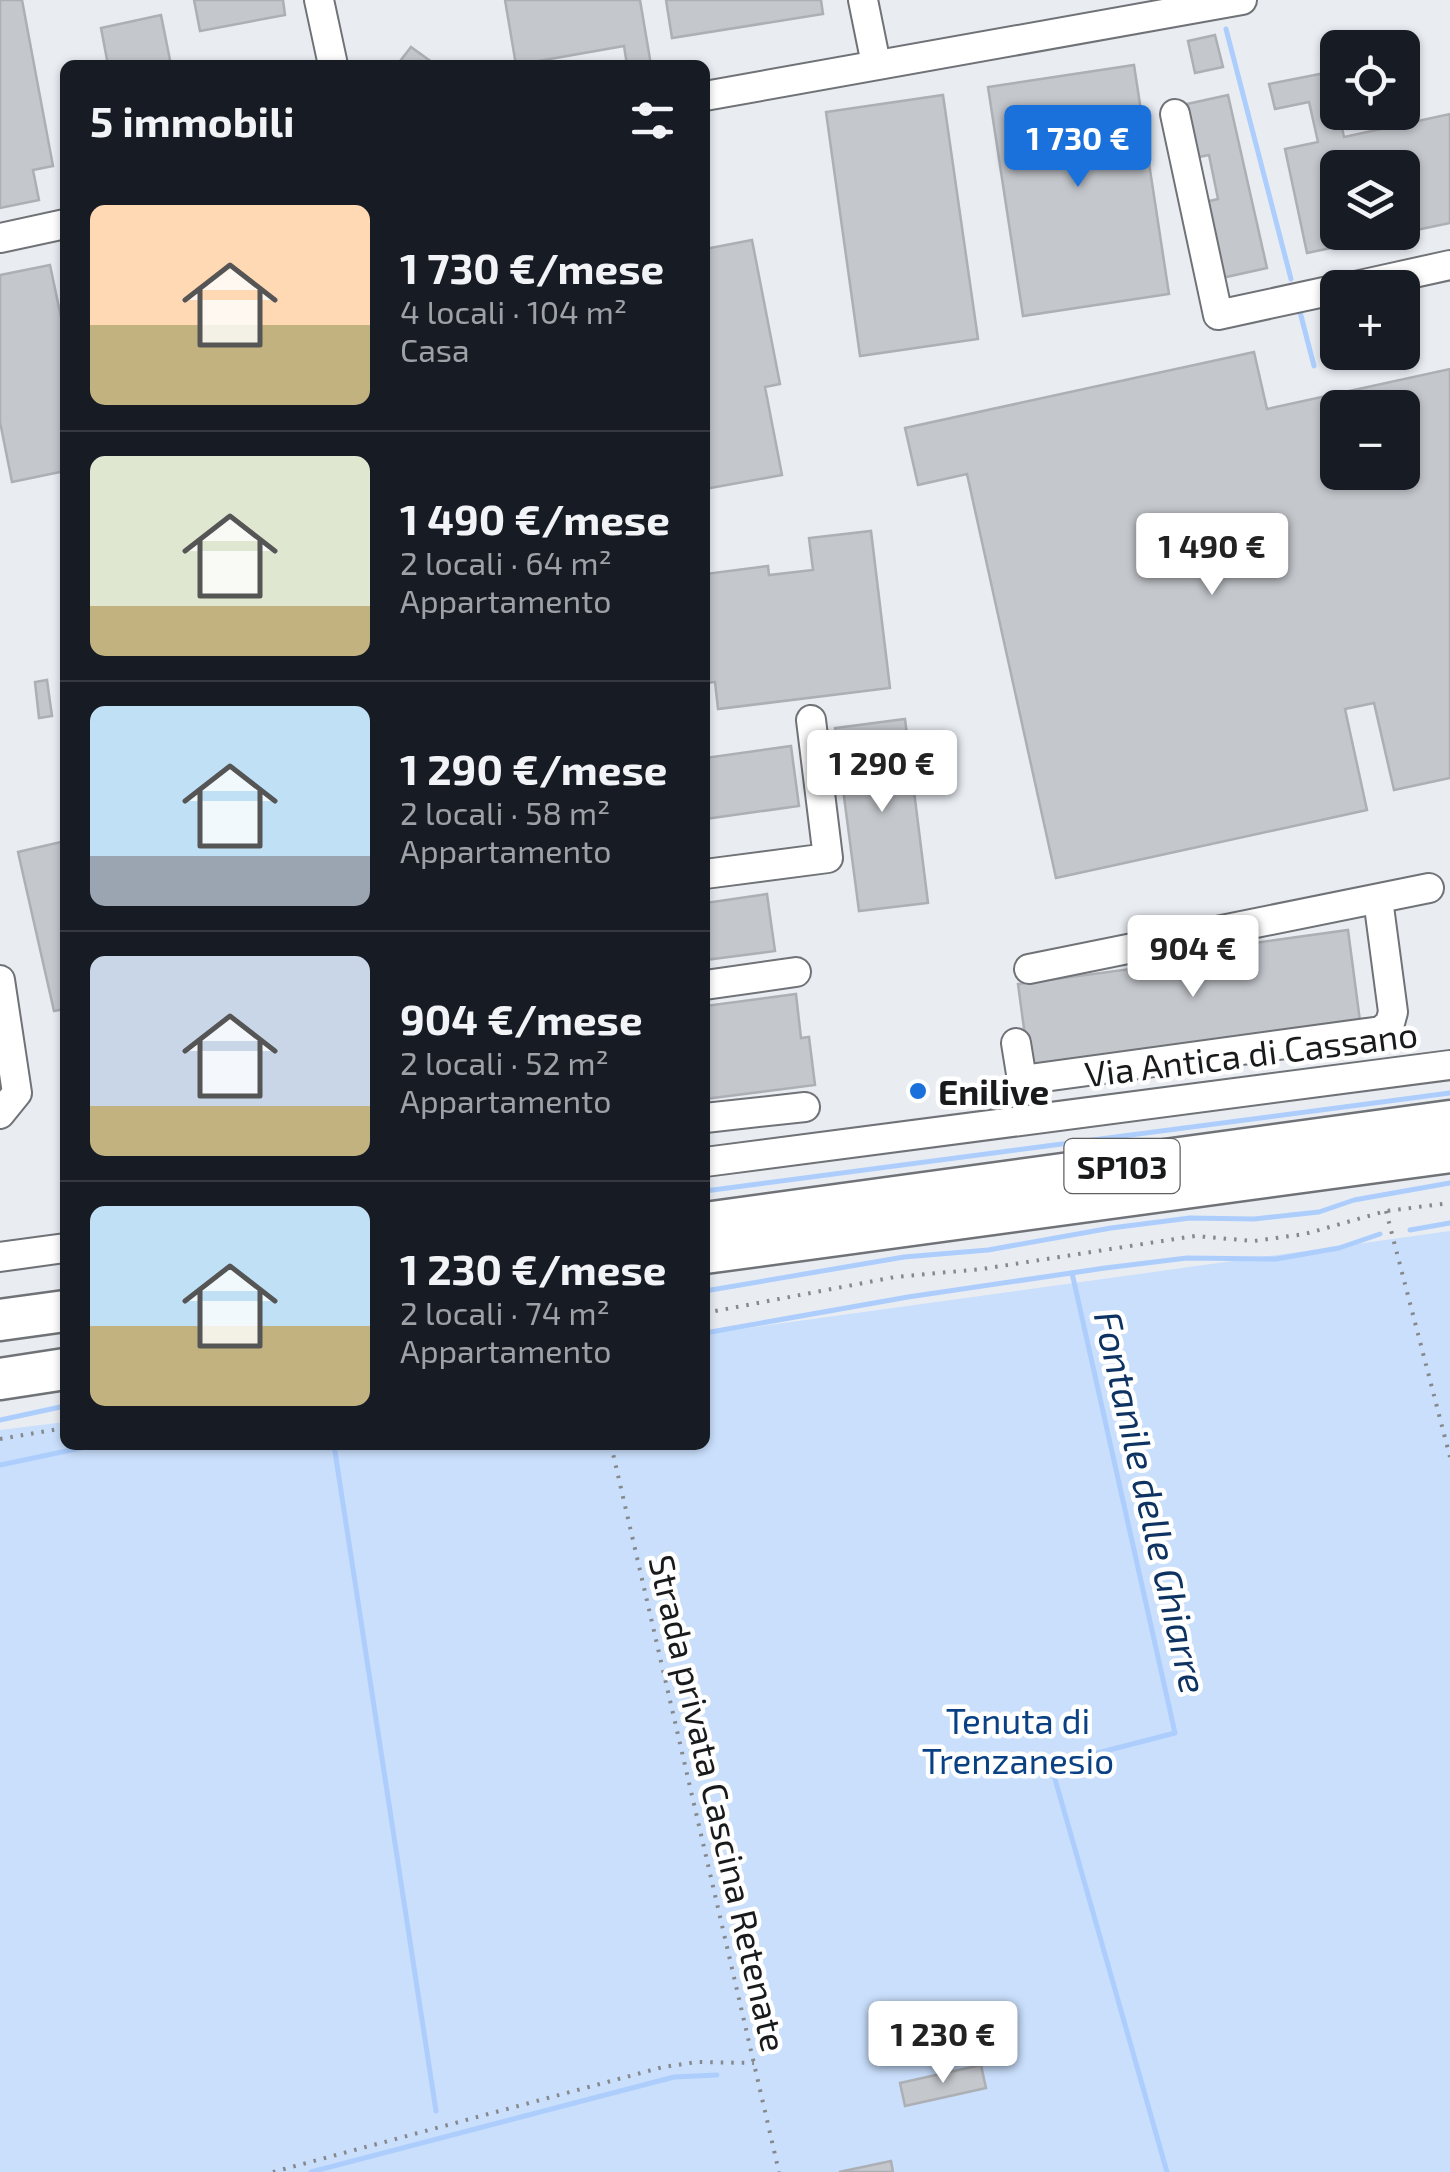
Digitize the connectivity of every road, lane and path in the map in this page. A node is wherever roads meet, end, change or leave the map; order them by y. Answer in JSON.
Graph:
{"nodes":[{"id":1,"x":320,"y":0,"type":"edge"},
{"id":2,"x":863,"y":0,"type":"edge"},
{"id":3,"x":1242,"y":0,"type":"edge"},
{"id":4,"x":1092,"y":14,"type":"edge"},
{"id":5,"x":331,"y":60,"type":"edge"},
{"id":6,"x":876,"y":64,"type":"junction"},
{"id":7,"x":710,"y":95,"type":"edge"},
{"id":8,"x":1176,"y":114,"type":"dead end"},
{"id":9,"x":60,"y":225,"type":"edge"},
{"id":10,"x":0,"y":238,"type":"edge"},
{"id":11,"x":1450,"y":265,"type":"edge"},
{"id":12,"x":1420,"y":272,"type":"edge"},
{"id":13,"x":1320,"y":293,"type":"edge"},
{"id":14,"x":811,"y":720,"type":"dead end"},
{"id":15,"x":710,"y":873,"type":"edge"},
{"id":16,"x":1429,"y":888,"type":"dead end"},
{"id":17,"x":1378,"y":899,"type":"junction"},
{"id":18,"x":1029,"y":969,"type":"dead end"},
{"id":19,"x":796,"y":972,"type":"dead end"},
{"id":20,"x":0,"y":980,"type":"edge"},
{"id":21,"x":710,"y":984,"type":"edge"},
{"id":22,"x":1016,"y":1043,"type":"dead end"},
{"id":23,"x":1450,"y":1065,"type":"edge"},
{"id":24,"x":805,"y":1106,"type":"dead end"},
{"id":25,"x":0,"y":1114,"type":"edge"},
{"id":26,"x":712,"y":1117,"type":"edge"},
{"id":27,"x":1450,"y":1121,"type":"edge"},
{"id":28,"x":1450,"y":1152,"type":"edge"},
{"id":29,"x":716,"y":1161,"type":"edge"},
{"id":30,"x":1450,"y":1203,"type":"edge"},
{"id":31,"x":794,"y":1211,"type":"junction"},
{"id":32,"x":1386,"y":1211,"type":"junction"},
{"id":33,"x":710,"y":1214,"type":"edge"},
{"id":34,"x":710,"y":1222,"type":"edge"},
{"id":35,"x":850,"y":1233,"type":"junction"},
{"id":36,"x":60,"y":1249,"type":"edge"},
{"id":37,"x":710,"y":1252,"type":"edge"},
{"id":38,"x":0,"y":1257,"type":"edge"},
{"id":39,"x":710,"y":1260,"type":"edge"},
{"id":40,"x":60,"y":1287,"type":"edge"},
{"id":41,"x":0,"y":1295,"type":"edge"},
{"id":42,"x":60,"y":1312,"type":"edge"},
{"id":43,"x":710,"y":1312,"type":"edge"},
{"id":44,"x":0,"y":1320,"type":"edge"},
{"id":45,"x":60,"y":1343,"type":"edge"},
{"id":46,"x":0,"y":1351,"type":"edge"},
{"id":47,"x":60,"y":1370,"type":"edge"},
{"id":48,"x":0,"y":1379,"type":"edge"},
{"id":49,"x":60,"y":1429,"type":"edge"},
{"id":50,"x":0,"y":1440,"type":"edge"},
{"id":51,"x":612,"y":1450,"type":"edge"},
{"id":52,"x":1450,"y":1457,"type":"edge"},
{"id":53,"x":754,"y":2063,"type":"junction"},
{"id":54,"x":274,"y":2172,"type":"edge"},
{"id":55,"x":779,"y":2172,"type":"edge"}],
"edges":[{"from":1,"to":5,"type":"street"},
{"from":2,"to":6,"type":"street"},
{"from":3,"to":4,"type":"street"},
{"from":4,"to":6,"type":"street"},
{"from":6,"to":7,"type":"street"},
{"from":8,"to":13,"type":"street"},
{"from":9,"to":10,"type":"street"},
{"from":11,"to":12,"type":"street"},
{"from":14,"to":15,"type":"street"},
{"from":16,"to":17,"type":"street"},
{"from":17,"to":18,"type":"street"},
{"from":17,"to":22,"type":"street"},
{"from":19,"to":21,"type":"street"},
{"from":20,"to":25,"type":"street"},
{"from":23,"to":29,"type":"street","name":"Via Antica di Cassano"},
{"from":24,"to":26,"type":"street"},
{"from":26,"to":29,"type":"street"},
{"from":27,"to":31,"type":"highway","number":"SP103"},
{"from":28,"to":35,"type":"highway","number":"SP103"},
{"from":30,"to":32,"type":"path"},
{"from":31,"to":33,"type":"highway","number":"SP103"},
{"from":31,"to":34,"type":"highway","number":"SP103"},
{"from":32,"to":43,"type":"path"},
{"from":32,"to":52,"type":"path"},
{"from":35,"to":37,"type":"highway","number":"SP103"},
{"from":35,"to":39,"type":"highway","number":"SP103"},
{"from":36,"to":38,"type":"street"},
{"from":40,"to":41,"type":"highway"},
{"from":42,"to":44,"type":"highway"},
{"from":45,"to":46,"type":"highway"},
{"from":47,"to":48,"type":"highway"},
{"from":49,"to":50,"type":"path"},
{"from":51,"to":53,"type":"path","name":"Strada privata Cascina Retenate"},
{"from":53,"to":54,"type":"path"},
{"from":53,"to":55,"type":"path","name":"Strada privata Cascina Retenate"}]}
